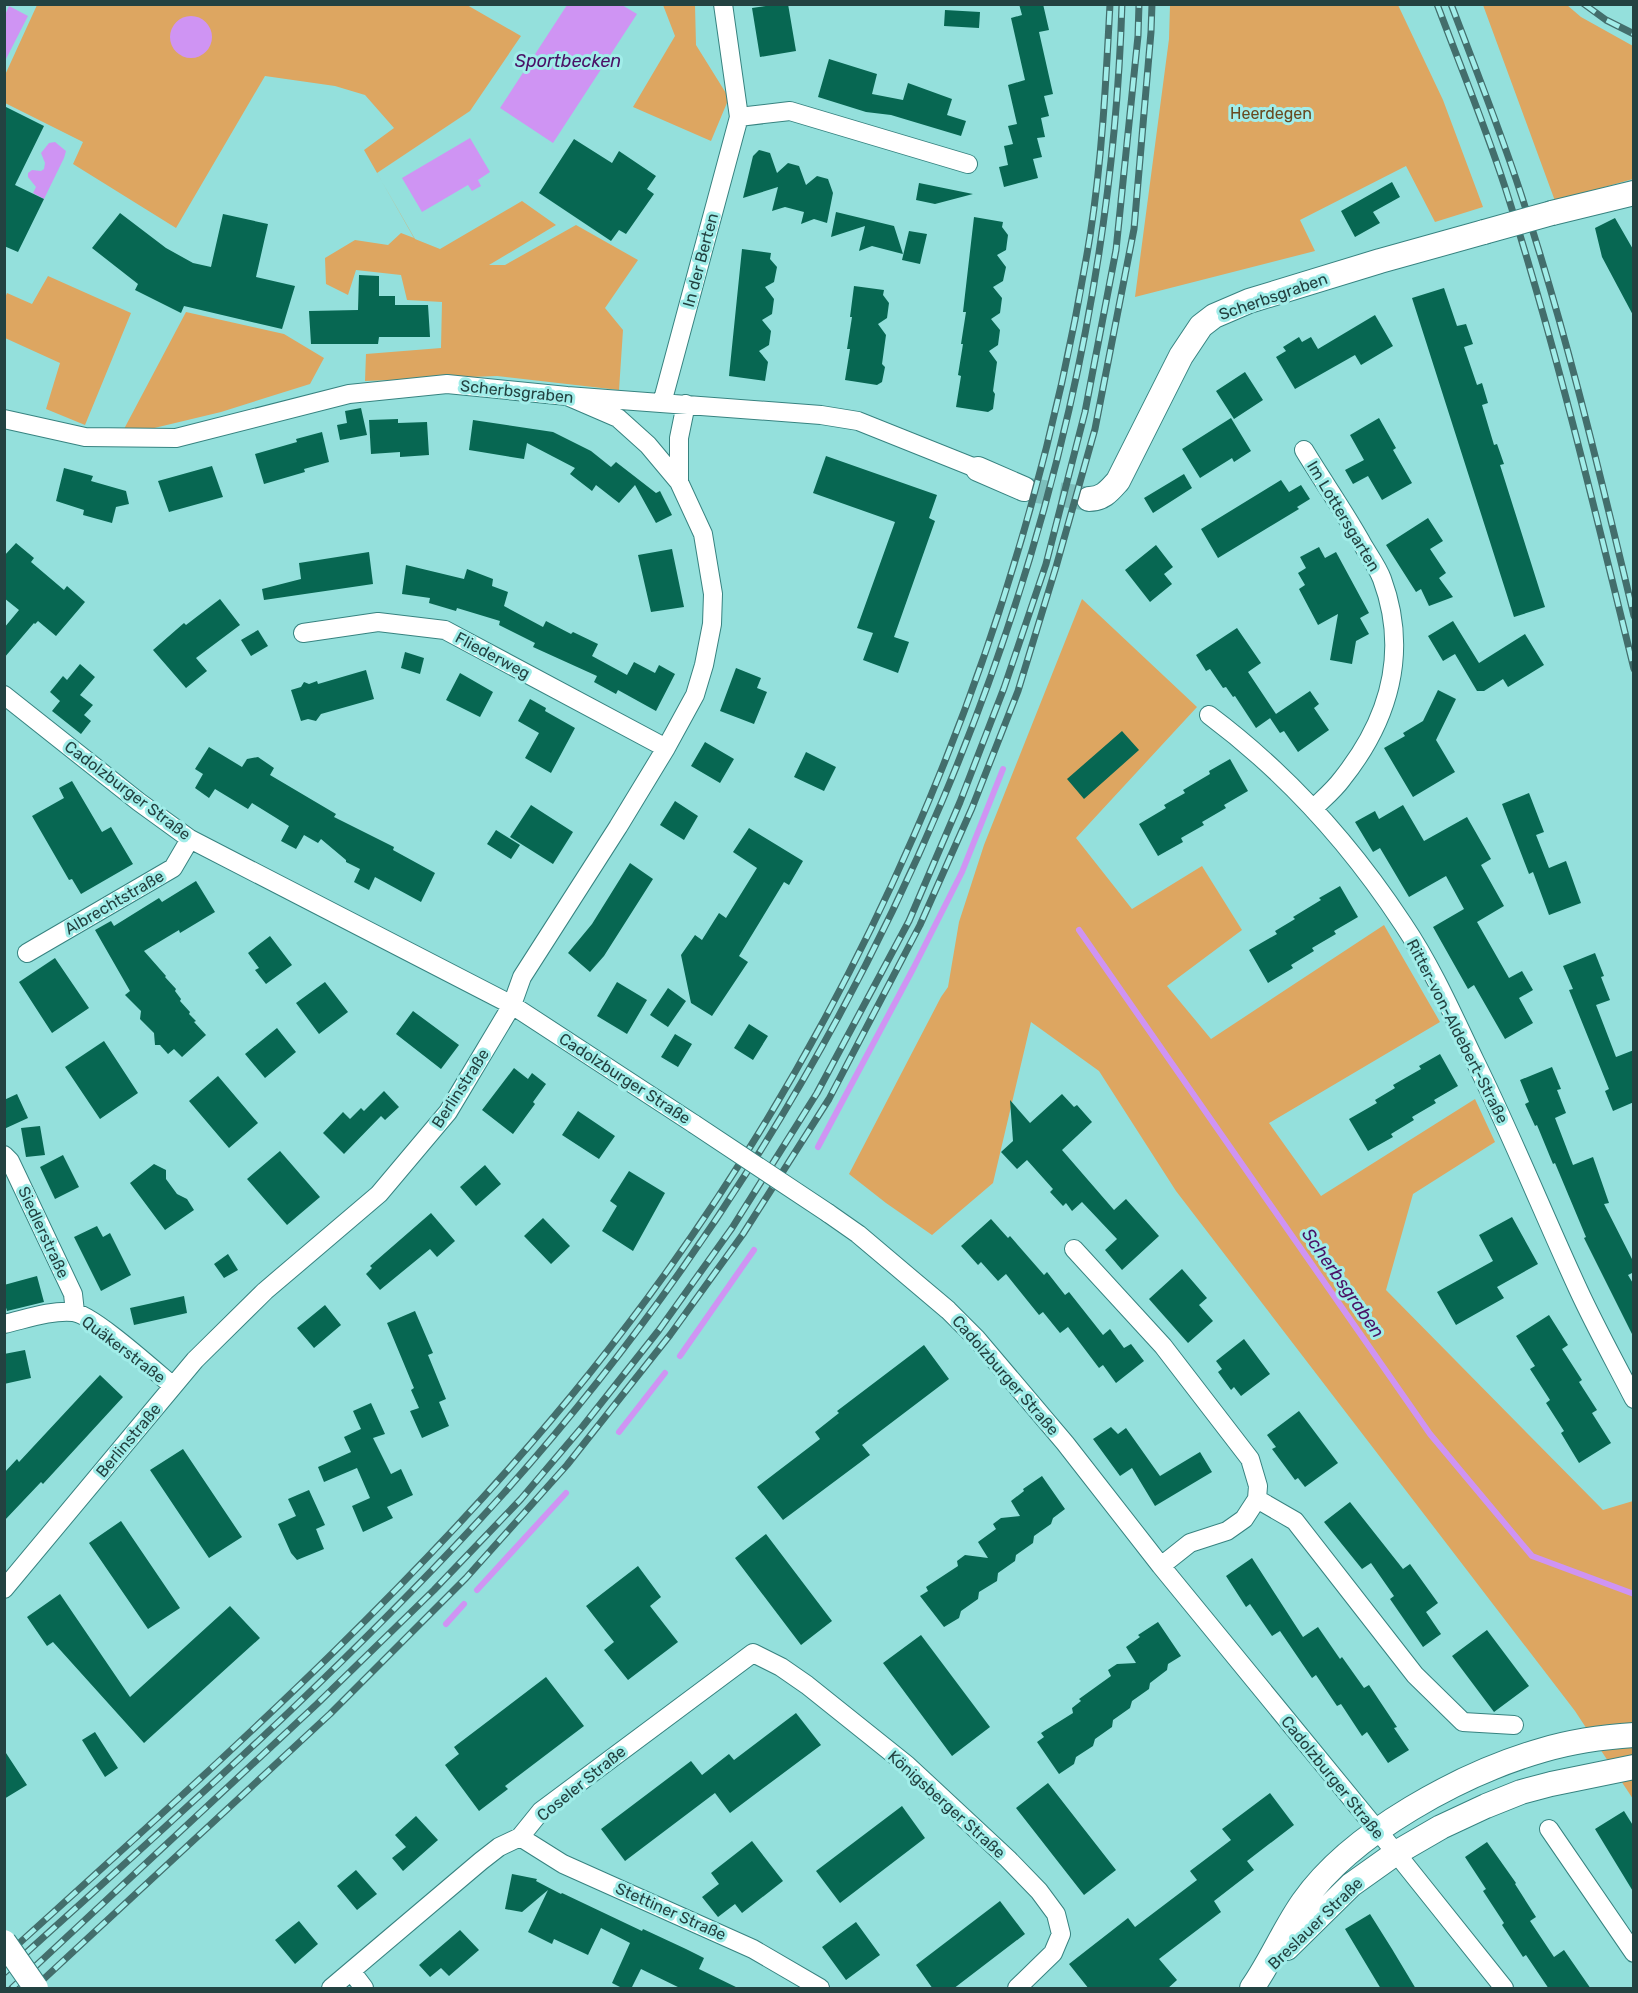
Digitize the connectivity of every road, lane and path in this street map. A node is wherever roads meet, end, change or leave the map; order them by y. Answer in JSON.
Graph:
{"nodes":[{"id":1,"x":723,"y":4,"type":"edge"},
{"id":2,"x":739,"y":117,"type":"junction"},
{"id":3,"x":968,"y":164,"type":"dead end"},
{"id":4,"x":1634,"y":193,"type":"edge"},
{"id":5,"x":567,"y":396,"type":"junction"},
{"id":6,"x":662,"y":402,"type":"junction"},
{"id":7,"x":686,"y":404,"type":"junction"},
{"id":8,"x":4,"y":419,"type":"edge"},
{"id":9,"x":1304,"y":450,"type":"dead end"},
{"id":10,"x":978,"y":469,"type":"joint"},
{"id":11,"x":679,"y":482,"type":"junction"},
{"id":12,"x":1024,"y":489,"type":"tunnel mouth"},
{"id":13,"x":1089,"y":499,"type":"tunnel mouth"},
{"id":14,"x":303,"y":633,"type":"dead end"},
{"id":15,"x":4,"y":695,"type":"edge"},
{"id":16,"x":1209,"y":715,"type":"dead end"},
{"id":17,"x":666,"y":748,"type":"junction"},
{"id":18,"x":1313,"y":809,"type":"junction"},
{"id":19,"x":190,"y":839,"type":"junction"},
{"id":20,"x":27,"y":953,"type":"dead end"},
{"id":21,"x":512,"y":1005,"type":"junction"},
{"id":22,"x":4,"y":1155,"type":"edge"},
{"id":23,"x":1074,"y":1249,"type":"dead end"},
{"id":24,"x":75,"y":1312,"type":"junction"},
{"id":25,"x":4,"y":1324,"type":"edge"},
{"id":26,"x":173,"y":1386,"type":"junction"},
{"id":27,"x":1634,"y":1399,"type":"edge"},
{"id":28,"x":1257,"y":1498,"type":"junction"},
{"id":29,"x":1161,"y":1566,"type":"junction"},
{"id":30,"x":4,"y":1589,"type":"edge"},
{"id":31,"x":753,"y":1653,"type":"joint"},
{"id":32,"x":1514,"y":1725,"type":"dead end"},
{"id":33,"x":1634,"y":1735,"type":"edge"},
{"id":34,"x":1634,"y":1767,"type":"edge"},
{"id":35,"x":1549,"y":1829,"type":"dead end"},
{"id":36,"x":1377,"y":1830,"type":"junction"},
{"id":37,"x":519,"y":1837,"type":"junction"},
{"id":38,"x":1396,"y":1853,"type":"junction"},
{"id":39,"x":4,"y":1942,"type":"edge"},
{"id":40,"x":1634,"y":1953,"type":"edge"},
{"id":41,"x":352,"y":1972,"type":"junction"},
{"id":42,"x":1257,"y":1982,"type":"edge"},
{"id":43,"x":36,"y":1989,"type":"edge"},
{"id":44,"x":331,"y":1989,"type":"edge"},
{"id":45,"x":364,"y":1989,"type":"edge"},
{"id":46,"x":820,"y":1989,"type":"edge"},
{"id":47,"x":1017,"y":1989,"type":"edge"},
{"id":48,"x":1504,"y":1989,"type":"edge"}],
"edges":[{"from":1,"to":2,"type":"street","name":"In der Berten"},
{"from":2,"to":3,"type":"street"},
{"from":2,"to":6,"type":"street","name":"In der Berten"},
{"from":4,"to":13,"type":"main road","name":"Scherbsgraben","bridge":true},
{"from":5,"to":6,"type":"street","name":"Scherbsgraben"},
{"from":5,"to":8,"type":"street","name":"Scherbsgraben"},
{"from":5,"to":11,"type":"street","name":"Berlinstraße"},
{"from":6,"to":7,"type":"street","name":"Scherbsgraben"},
{"from":7,"to":10,"type":"street","name":"Scherbsgraben"},
{"from":7,"to":11,"type":"street","name":"Berlinstraße"},
{"from":9,"to":18,"type":"street","name":"Im Lottersgarten"},
{"from":10,"to":12,"type":"main road","name":"Scherbsgraben"},
{"from":11,"to":17,"type":"street","name":"Berlinstraße"},
{"from":14,"to":17,"type":"street","name":"Fliederweg"},
{"from":15,"to":19,"type":"street","name":"Cadolzburger Straße"},
{"from":16,"to":18,"type":"street","name":"Ritter-von-Aldebert-Straße"},
{"from":17,"to":21,"type":"street","name":"Berlinstraße"},
{"from":18,"to":27,"type":"street","name":"Ritter-von-Aldebert-Straße"},
{"from":19,"to":20,"type":"street","name":"Albrechtstraße"},
{"from":19,"to":21,"type":"street","name":"Cadolzburger Straße"},
{"from":21,"to":26,"type":"street","name":"Berlinstraße"},
{"from":21,"to":29,"type":"street","name":"Cadolzburger Straße","bridge":true},
{"from":22,"to":24,"type":"street","name":"Siedlerstraße"},
{"from":23,"to":28,"type":"street"},
{"from":24,"to":25,"type":"street","name":"Quäkerstraße"},
{"from":24,"to":26,"type":"street","name":"Quäkerstraße"},
{"from":26,"to":30,"type":"street","name":"Berlinstraße"},
{"from":28,"to":29,"type":"street"},
{"from":28,"to":32,"type":"street"},
{"from":29,"to":36,"type":"street","name":"Cadolzburger Straße"},
{"from":31,"to":37,"type":"street","name":"Coseler Straße"},
{"from":31,"to":47,"type":"street","name":"Königsberger Straße"},
{"from":33,"to":36,"type":"main road","name":"Breslauer Straße"},
{"from":34,"to":38,"type":"main road","name":"Breslauer Straße"},
{"from":35,"to":40,"type":"street"},
{"from":36,"to":38,"type":"street","name":"Cadolzburger Straße"},
{"from":36,"to":42,"type":"main road","name":"Breslauer Straße"},
{"from":37,"to":41,"type":"street","name":"Coseler Straße"},
{"from":37,"to":46,"type":"street","name":"Stettiner Straße"},
{"from":38,"to":42,"type":"main road","name":"Breslauer Straße"},
{"from":38,"to":48,"type":"street","name":"Cadolzburger Straße"},
{"from":39,"to":43,"type":"main road","bridge":true},
{"from":41,"to":44,"type":"street","name":"Coseler Straße"},
{"from":41,"to":45,"type":"street"}]}
